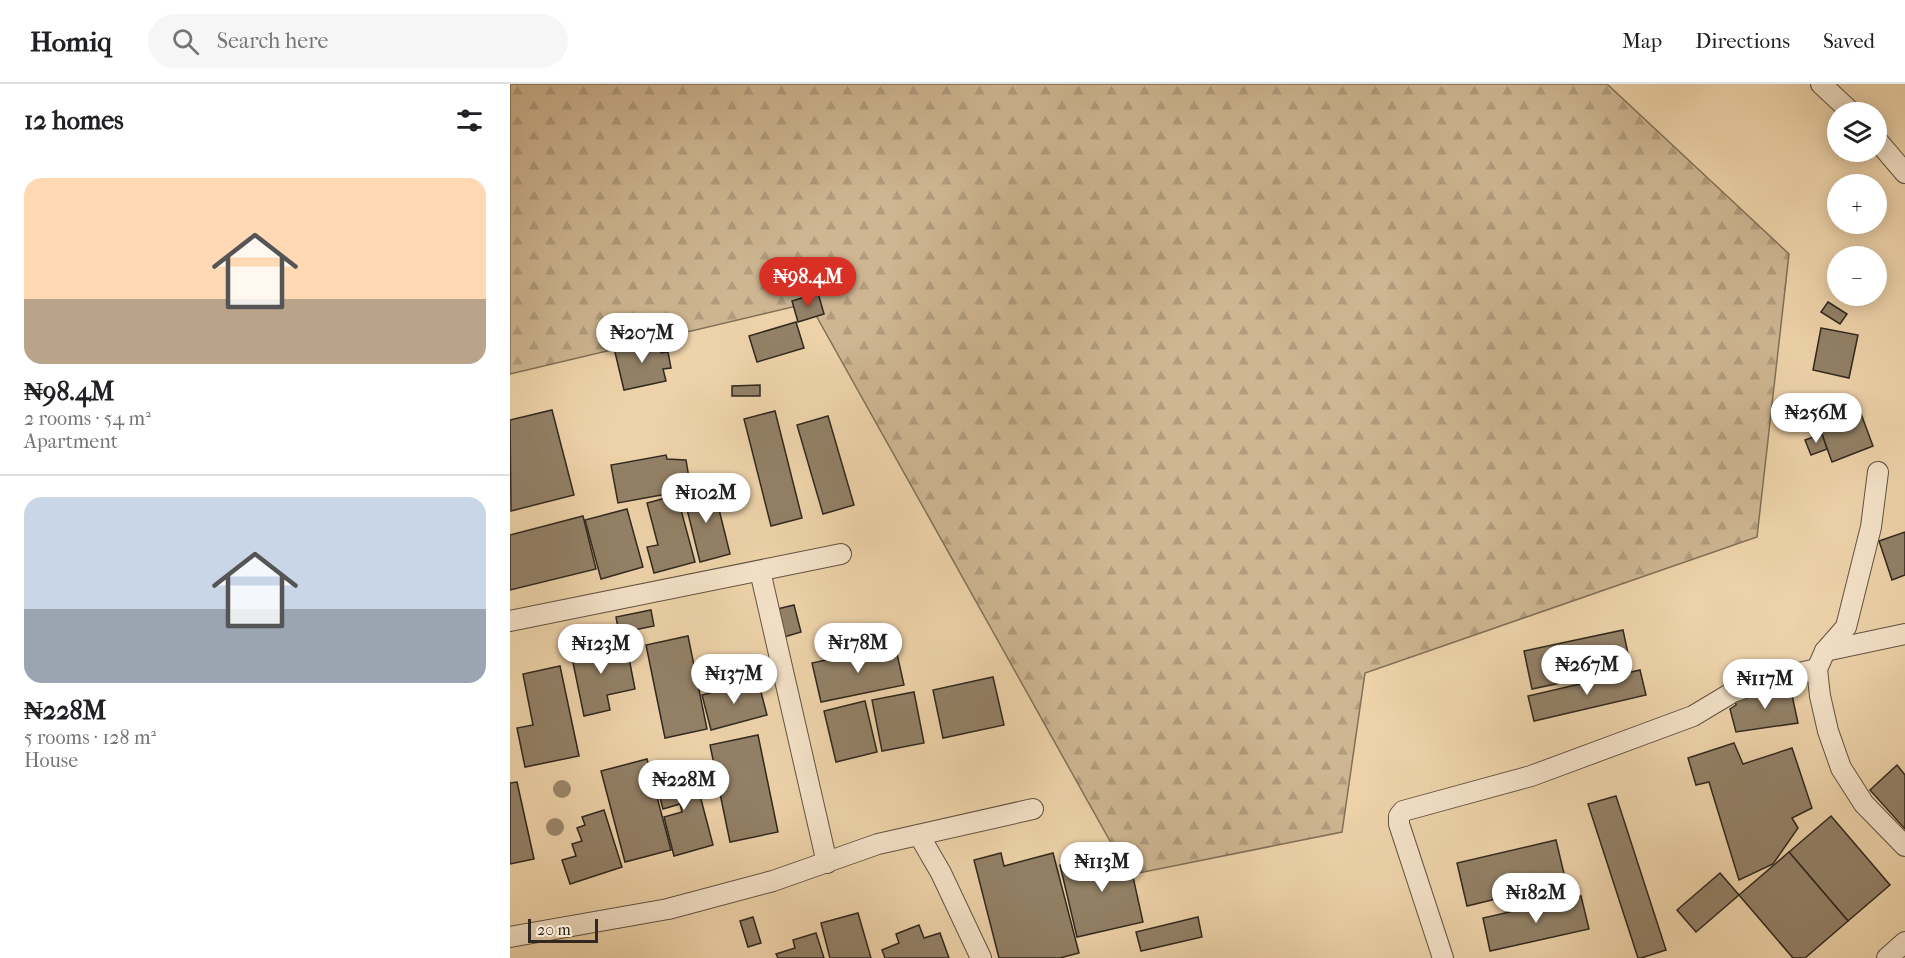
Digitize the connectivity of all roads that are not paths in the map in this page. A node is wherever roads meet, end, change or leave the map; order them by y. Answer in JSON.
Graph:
{"nodes":[{"id":1,"x":1821,"y":84,"type":"edge"},
{"id":2,"x":1840,"y":102,"type":"edge"},
{"id":3,"x":1887,"y":153,"type":"edge"},
{"id":4,"x":1905,"y":173,"type":"edge"},
{"id":5,"x":1878,"y":472,"type":"dead end"},
{"id":6,"x":841,"y":554,"type":"dead end"},
{"id":7,"x":760,"y":571,"type":"junction"},
{"id":8,"x":510,"y":621,"type":"edge"},
{"id":9,"x":1905,"y":634,"type":"edge"},
{"id":10,"x":1825,"y":651,"type":"junction"},
{"id":11,"x":1817,"y":669,"type":"junction"},
{"id":12,"x":1032,"y":809,"type":"dead end"},
{"id":13,"x":919,"y":835,"type":"junction"},
{"id":14,"x":1905,"y":846,"type":"edge"},
{"id":15,"x":827,"y":862,"type":"junction"},
{"id":16,"x":510,"y":937,"type":"edge"},
{"id":17,"x":1905,"y":942,"type":"edge"},
{"id":18,"x":981,"y":958,"type":"edge"},
{"id":19,"x":1443,"y":958,"type":"edge"},
{"id":20,"x":1887,"y":958,"type":"edge"}],
"edges":[{"from":1,"to":2,"type":"street"},
{"from":3,"to":4,"type":"street"},
{"from":5,"to":10,"type":"street"},
{"from":6,"to":7,"type":"street"},
{"from":7,"to":8,"type":"street"},
{"from":7,"to":15,"type":"street"},
{"from":9,"to":10,"type":"street"},
{"from":10,"to":11,"type":"street"},
{"from":11,"to":14,"type":"street"},
{"from":11,"to":19,"type":"street"},
{"from":12,"to":13,"type":"street"},
{"from":13,"to":15,"type":"street"},
{"from":13,"to":18,"type":"street"},
{"from":15,"to":16,"type":"street"},
{"from":17,"to":20,"type":"street"}]}
